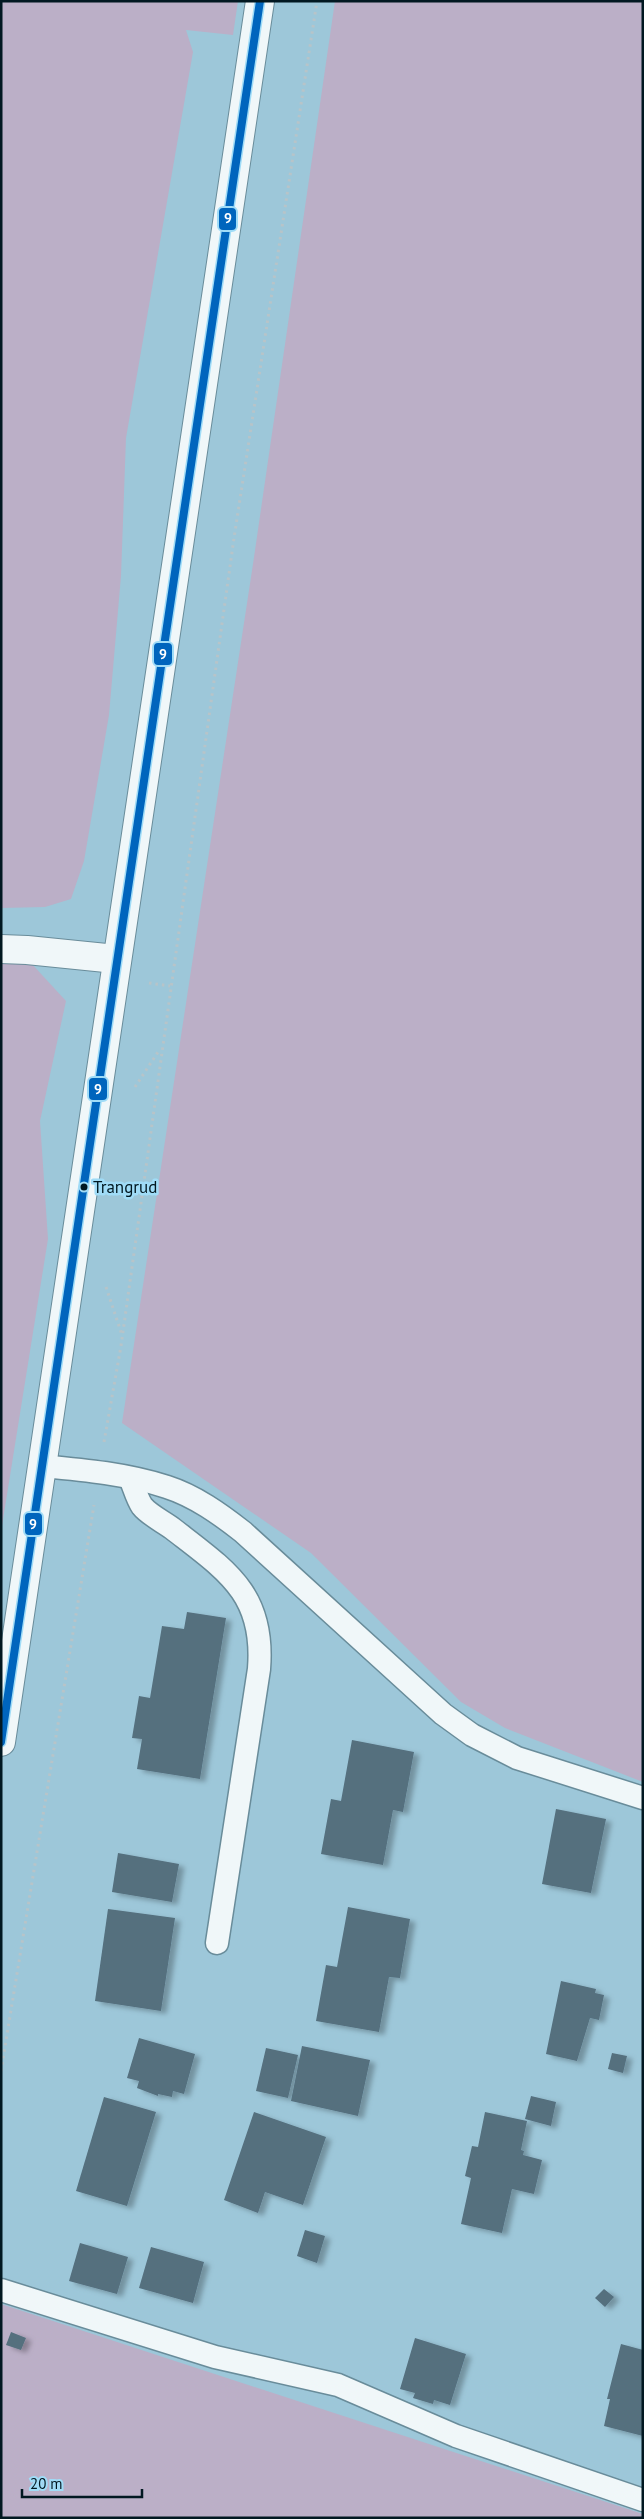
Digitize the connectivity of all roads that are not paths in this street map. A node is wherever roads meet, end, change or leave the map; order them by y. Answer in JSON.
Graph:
{"nodes":[{"id":1,"x":260,"y":1,"type":"edge"},
{"id":2,"x":1,"y":949,"type":"edge"},
{"id":3,"x":116,"y":959,"type":"junction"},
{"id":4,"x":42,"y":1466,"type":"junction"},
{"id":5,"x":130,"y":1478,"type":"junction"},
{"id":6,"x":1,"y":1742,"type":"edge"},
{"id":7,"x":643,"y":1798,"type":"edge"},
{"id":8,"x":217,"y":1943,"type":"dead end"},
{"id":9,"x":1,"y":2290,"type":"edge"},
{"id":10,"x":643,"y":2500,"type":"edge"}],
"edges":[{"from":1,"to":3,"type":"main road"},
{"from":2,"to":3,"type":"main road"},
{"from":3,"to":4,"type":"main road"},
{"from":4,"to":5,"type":"lane"},
{"from":4,"to":6,"type":"main road"},
{"from":5,"to":7,"type":"lane"},
{"from":5,"to":8,"type":"lane"},
{"from":9,"to":10,"type":"lane"}]}
